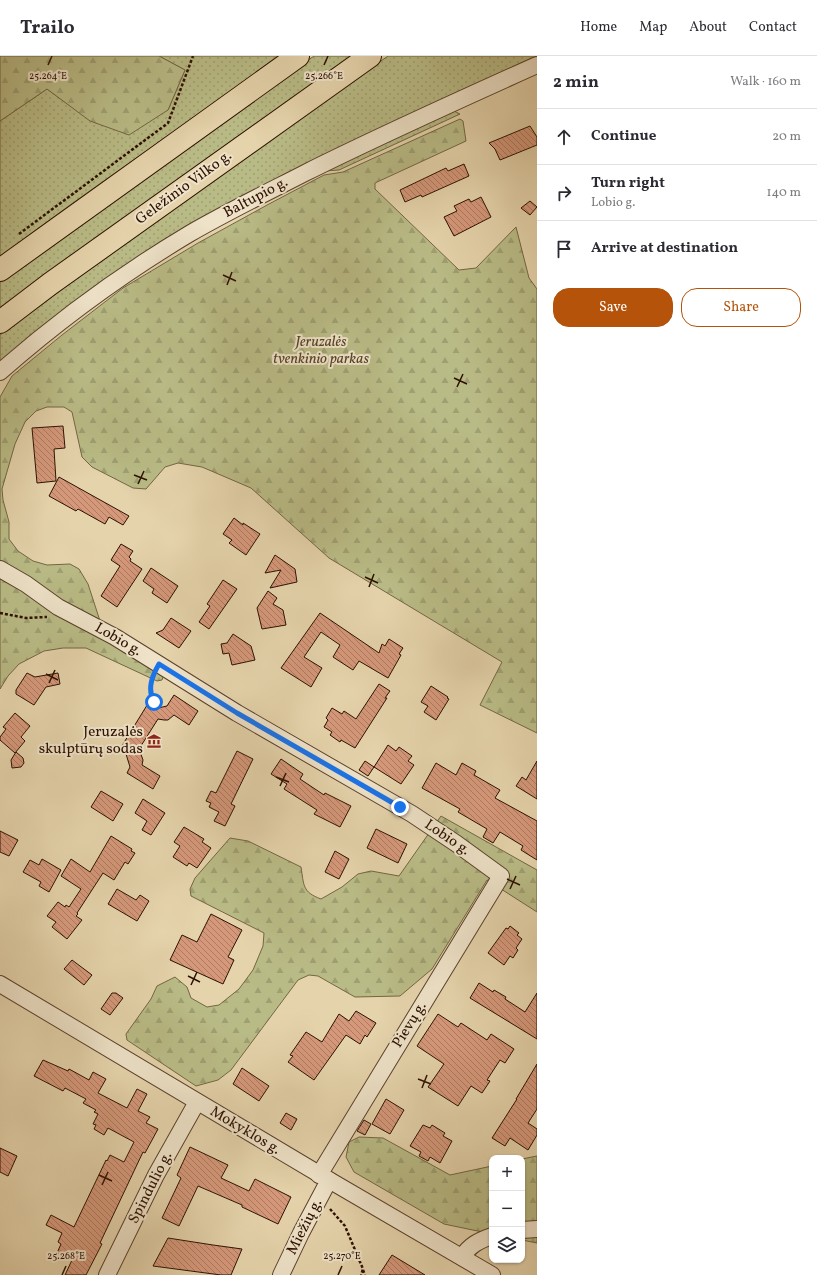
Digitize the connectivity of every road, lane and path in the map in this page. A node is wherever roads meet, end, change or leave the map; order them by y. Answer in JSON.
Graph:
{"nodes":[{"id":1,"x":193,"y":56,"type":"edge"},
{"id":2,"x":298,"y":56,"type":"edge"},
{"id":3,"x":370,"y":56,"type":"edge"},
{"id":4,"x":537,"y":65,"type":"edge"},
{"id":5,"x":12,"y":238,"type":"dead end"},
{"id":6,"x":0,"y":270,"type":"edge"},
{"id":7,"x":0,"y":322,"type":"edge"},
{"id":8,"x":0,"y":372,"type":"edge"},
{"id":9,"x":0,"y":569,"type":"edge"},
{"id":10,"x":0,"y":613,"type":"edge"},
{"id":11,"x":52,"y":617,"type":"dead end"},
{"id":12,"x":159,"y":664,"type":"junction"},
{"id":13,"x":154,"y":702,"type":"dead end"},
{"id":14,"x":501,"y":876,"type":"joint"},
{"id":15,"x":0,"y":984,"type":"edge"},
{"id":16,"x":197,"y":1102,"type":"junction"},
{"id":17,"x":324,"y":1178,"type":"junction"},
{"id":18,"x":537,"y":1229,"type":"edge"},
{"id":19,"x":525,"y":1230,"type":"edge"},
{"id":20,"x":489,"y":1237,"type":"edge"},
{"id":21,"x":462,"y":1258,"type":"junction"},
{"id":22,"x":363,"y":1269,"type":"junction"},
{"id":23,"x":108,"y":1275,"type":"edge"},
{"id":24,"x":282,"y":1275,"type":"edge"},
{"id":25,"x":361,"y":1275,"type":"edge"},
{"id":26,"x":365,"y":1275,"type":"edge"},
{"id":27,"x":492,"y":1275,"type":"edge"}],
"edges":[{"from":1,"to":5,"type":"path"},
{"from":2,"to":6,"type":"highway"},
{"from":3,"to":7,"type":"highway","name":"Geležinio Vilko g."},
{"from":4,"to":8,"type":"street","name":"Baltupio g."},
{"from":9,"to":12,"type":"street","name":"Lobio g."},
{"from":10,"to":11,"type":"path"},
{"from":12,"to":13,"type":"path"},
{"from":12,"to":14,"type":"street","name":"Lobio g."},
{"from":14,"to":17,"type":"street","name":"Pievų g."},
{"from":15,"to":16,"type":"street","name":"Mokyklos g."},
{"from":16,"to":17,"type":"street","name":"Mokyklos g."},
{"from":16,"to":23,"type":"street","name":"Spindulio g."},
{"from":17,"to":21,"type":"street","name":"Mokyklos g."},
{"from":17,"to":22,"type":"path"},
{"from":17,"to":24,"type":"street","name":"Miežių g."},
{"from":18,"to":19,"type":"street"},
{"from":20,"to":21,"type":"street"},
{"from":21,"to":27,"type":"street","name":"Mokyklos g."},
{"from":22,"to":25,"type":"path"},
{"from":22,"to":26,"type":"path"}]}
